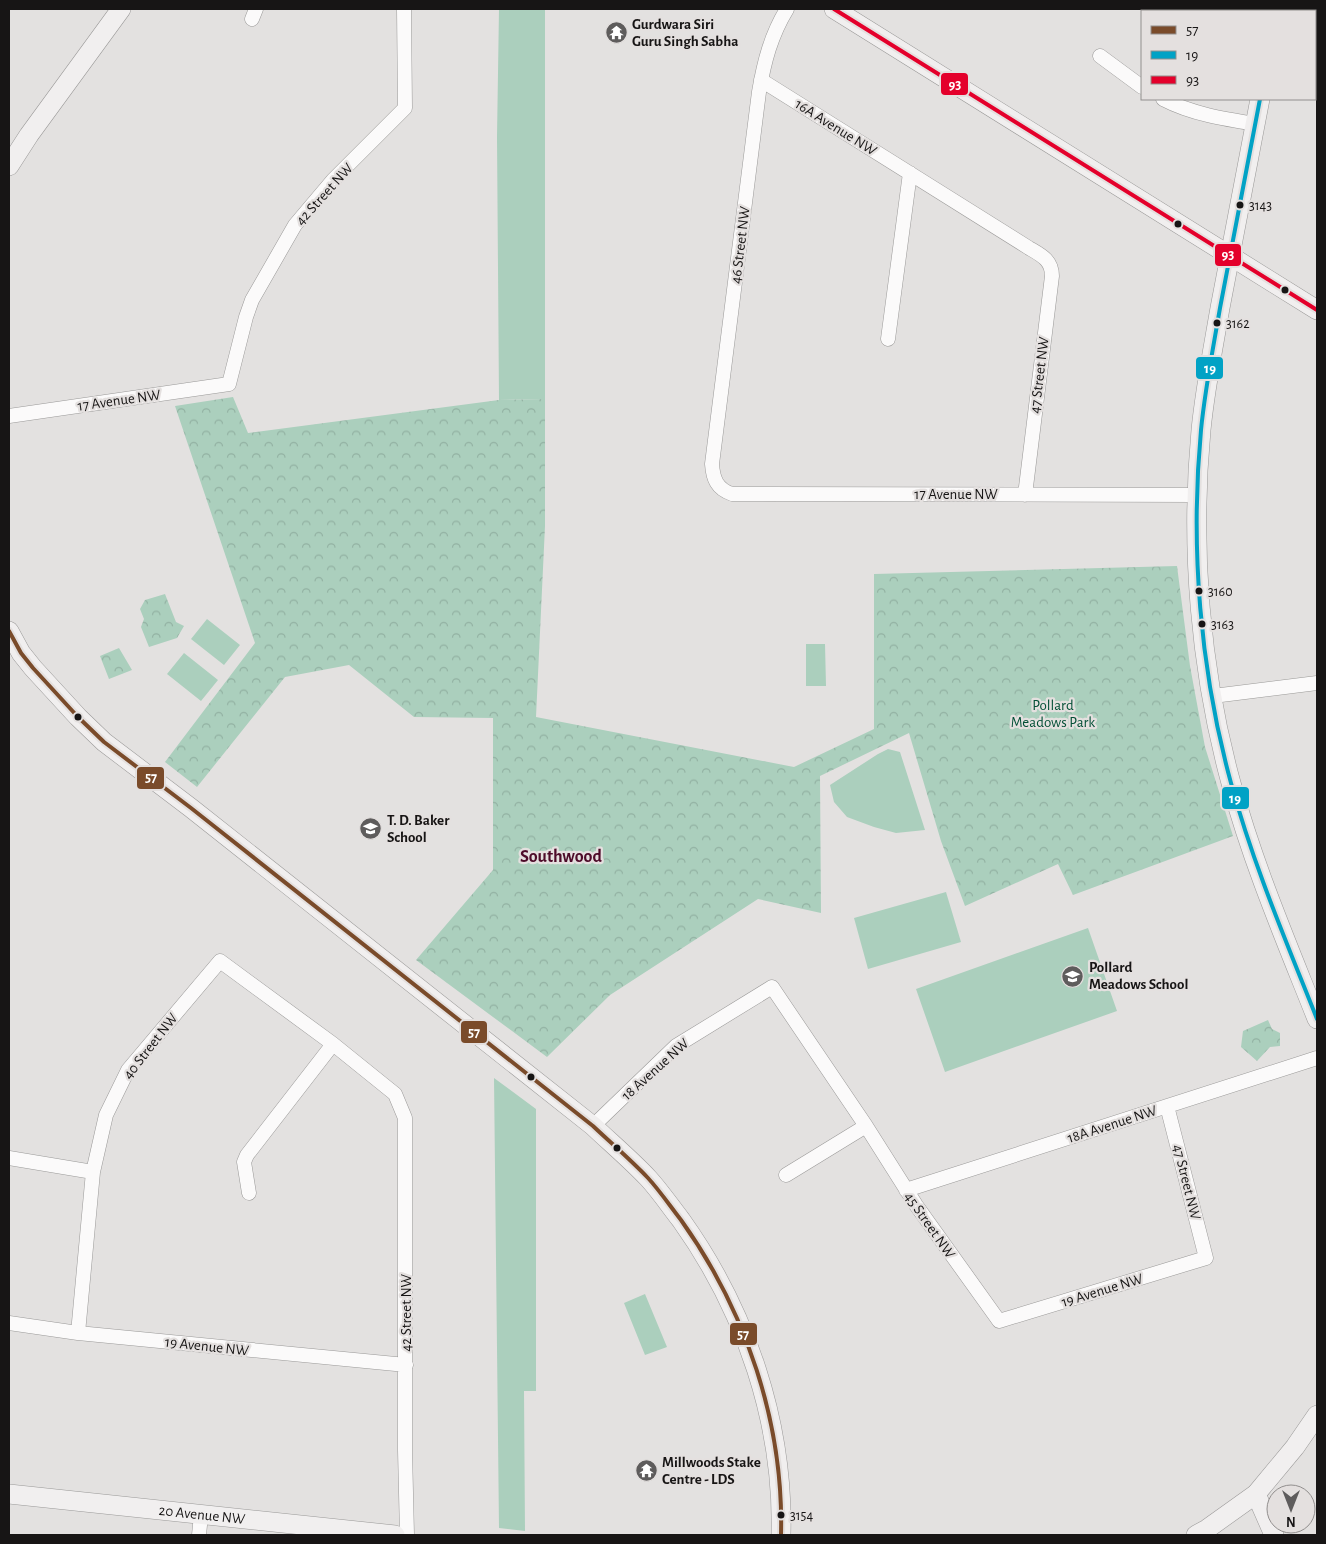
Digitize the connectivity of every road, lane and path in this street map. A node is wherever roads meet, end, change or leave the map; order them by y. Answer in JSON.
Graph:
{"nodes":[{"id":1,"x":121,"y":9,"type":"edge"},
{"id":2,"x":404,"y":9,"type":"edge"},
{"id":3,"x":787,"y":9,"type":"edge"},
{"id":4,"x":834,"y":9,"type":"edge"},
{"id":5,"x":1100,"y":56,"type":"dead end"},
{"id":6,"x":761,"y":80,"type":"junction"},
{"id":7,"x":1141,"y":86,"type":"edge"},
{"id":8,"x":1165,"y":100,"type":"edge"},
{"id":9,"x":1260,"y":100,"type":"edge"},
{"id":10,"x":1256,"y":124,"type":"junction"},
{"id":11,"x":9,"y":166,"type":"edge"},
{"id":12,"x":910,"y":173,"type":"junction"},
{"id":13,"x":1230,"y":255,"type":"junction"},
{"id":14,"x":1044,"y":257,"type":"joint"},
{"id":15,"x":1317,"y":310,"type":"edge"},
{"id":16,"x":888,"y":338,"type":"dead end"},
{"id":17,"x":229,"y":384,"type":"joint"},
{"id":18,"x":9,"y":416,"type":"edge"},
{"id":19,"x":717,"y":484,"type":"joint"},
{"id":20,"x":1025,"y":495,"type":"junction"},
{"id":21,"x":1198,"y":495,"type":"junction"},
{"id":22,"x":9,"y":631,"type":"edge"},
{"id":23,"x":1317,"y":683,"type":"edge"},
{"id":24,"x":1212,"y":696,"type":"junction"},
{"id":25,"x":772,"y":987,"type":"joint"},
{"id":26,"x":1317,"y":1019,"type":"edge"},
{"id":27,"x":333,"y":1044,"type":"junction"},
{"id":28,"x":1317,"y":1058,"type":"edge"},
{"id":29,"x":1167,"y":1106,"type":"junction"},
{"id":30,"x":593,"y":1126,"type":"junction"},
{"id":31,"x":866,"y":1126,"type":"junction"},
{"id":32,"x":9,"y":1158,"type":"edge"},
{"id":33,"x":93,"y":1172,"type":"junction"},
{"id":34,"x":786,"y":1175,"type":"dead end"},
{"id":35,"x":906,"y":1190,"type":"junction"},
{"id":36,"x":249,"y":1193,"type":"dead end"},
{"id":37,"x":1206,"y":1258,"type":"joint"},
{"id":38,"x":999,"y":1321,"type":"joint"},
{"id":39,"x":9,"y":1323,"type":"edge"},
{"id":40,"x":78,"y":1333,"type":"junction"},
{"id":41,"x":406,"y":1365,"type":"junction"},
{"id":42,"x":1317,"y":1416,"type":"edge"},
{"id":43,"x":9,"y":1494,"type":"edge"},
{"id":44,"x":1256,"y":1494,"type":"junction"},
{"id":45,"x":201,"y":1515,"type":"junction"},
{"id":46,"x":199,"y":1535,"type":"edge"},
{"id":47,"x":395,"y":1535,"type":"edge"},
{"id":48,"x":407,"y":1535,"type":"edge"},
{"id":49,"x":781,"y":1535,"type":"edge"},
{"id":50,"x":1196,"y":1535,"type":"edge"},
{"id":51,"x":1274,"y":1535,"type":"edge"}],
"edges":[{"from":1,"to":11,"type":"street"},
{"from":2,"to":17,"type":"street","name":"42 Street NW"},
{"from":3,"to":6,"type":"street","name":"46 Street NW"},
{"from":4,"to":13,"type":"street"},
{"from":5,"to":7,"type":"street"},
{"from":6,"to":12,"type":"street","name":"16A Avenue NW"},
{"from":6,"to":19,"type":"street","name":"46 Street NW"},
{"from":8,"to":10,"type":"street"},
{"from":9,"to":10,"type":"street"},
{"from":10,"to":13,"type":"street"},
{"from":12,"to":14,"type":"street","name":"16A Avenue NW"},
{"from":12,"to":16,"type":"street"},
{"from":13,"to":15,"type":"street"},
{"from":13,"to":21,"type":"street"},
{"from":14,"to":20,"type":"street","name":"47 Street NW"},
{"from":17,"to":18,"type":"street","name":"17 Avenue NW"},
{"from":19,"to":20,"type":"street","name":"17 Avenue NW"},
{"from":20,"to":21,"type":"street","name":"17 Avenue NW"},
{"from":21,"to":24,"type":"street"},
{"from":22,"to":30,"type":"street"},
{"from":23,"to":24,"type":"street"},
{"from":24,"to":26,"type":"street"},
{"from":25,"to":30,"type":"street","name":"18 Avenue NW"},
{"from":25,"to":31,"type":"street","name":"45 Street NW"},
{"from":27,"to":33,"type":"street","name":"40 Street NW"},
{"from":27,"to":36,"type":"street"},
{"from":27,"to":41,"type":"street","name":"42 Street NW"},
{"from":28,"to":29,"type":"street","name":"18A Avenue NW"},
{"from":29,"to":35,"type":"street","name":"18A Avenue NW"},
{"from":29,"to":37,"type":"street","name":"47 Street NW"},
{"from":30,"to":49,"type":"street"},
{"from":31,"to":34,"type":"street"},
{"from":31,"to":35,"type":"street","name":"45 Street NW"},
{"from":32,"to":33,"type":"street"},
{"from":33,"to":40,"type":"street","name":"40 Street NW"},
{"from":35,"to":38,"type":"street","name":"45 Street NW"},
{"from":37,"to":38,"type":"street","name":"19 Avenue NW"},
{"from":39,"to":40,"type":"street","name":"19 Avenue NW"},
{"from":40,"to":41,"type":"street","name":"19 Avenue NW"},
{"from":41,"to":48,"type":"street","name":"42 Street NW"},
{"from":42,"to":44,"type":"street"},
{"from":43,"to":45,"type":"street","name":"20 Avenue NW"},
{"from":44,"to":50,"type":"street"},
{"from":44,"to":51,"type":"street"},
{"from":45,"to":46,"type":"street"},
{"from":45,"to":47,"type":"street","name":"20 Avenue NW"}]}
